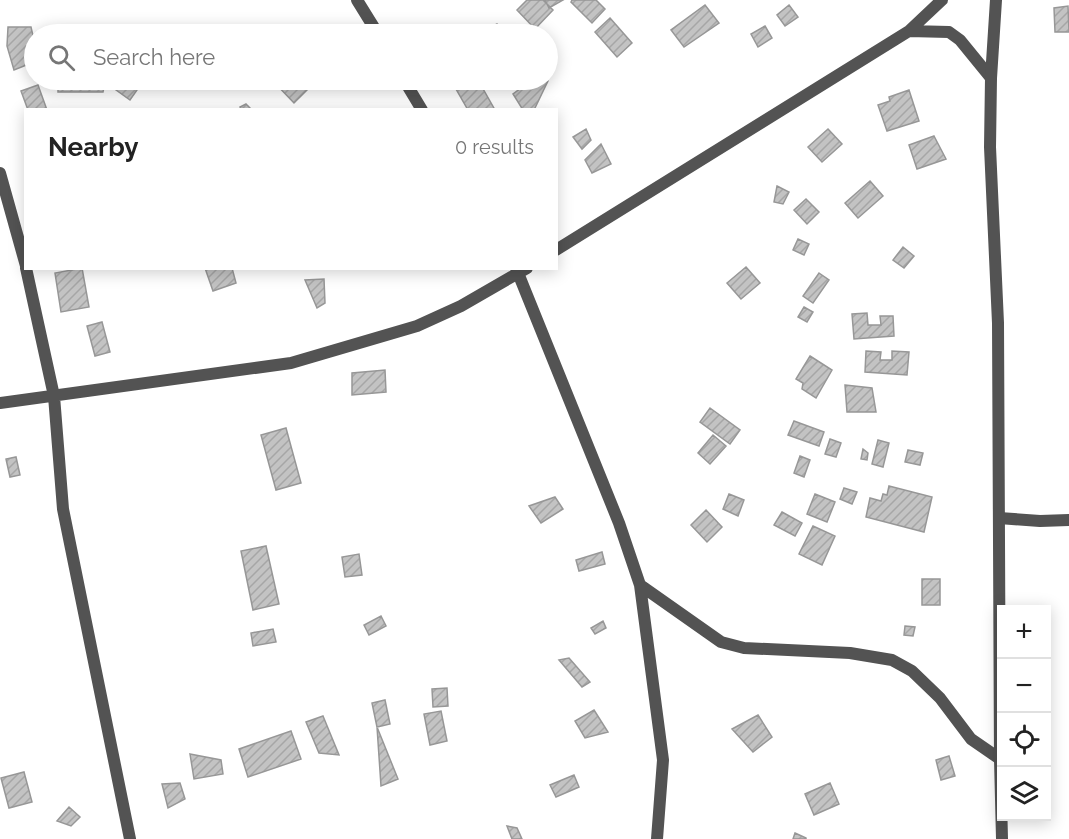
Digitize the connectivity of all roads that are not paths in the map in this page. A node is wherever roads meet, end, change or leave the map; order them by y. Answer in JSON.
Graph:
{"nodes":[{"id":1,"x":357,"y":0,"type":"edge"},
{"id":2,"x":942,"y":0,"type":"edge"},
{"id":3,"x":996,"y":0,"type":"edge"},
{"id":4,"x":372,"y":24,"type":"edge"},
{"id":5,"x":909,"y":31,"type":"junction"},
{"id":6,"x":991,"y":78,"type":"junction"},
{"id":7,"x":410,"y":90,"type":"edge"},
{"id":8,"x":421,"y":108,"type":"edge"},
{"id":9,"x":0,"y":173,"type":"edge"},
{"id":10,"x":558,"y":249,"type":"edge"},
{"id":11,"x":24,"y":260,"type":"edge"},
{"id":12,"x":27,"y":270,"type":"edge"},
{"id":13,"x":521,"y":270,"type":"edge"},
{"id":14,"x":54,"y":396,"type":"junction"},
{"id":15,"x":0,"y":403,"type":"edge"},
{"id":16,"x":999,"y":518,"type":"junction"},
{"id":17,"x":1069,"y":520,"type":"edge"},
{"id":18,"x":640,"y":585,"type":"junction"},
{"id":19,"x":1000,"y":713,"type":"edge"},
{"id":20,"x":997,"y":757,"type":"edge"},
{"id":21,"x":1000,"y":767,"type":"edge"},
{"id":22,"x":130,"y":839,"type":"edge"},
{"id":23,"x":657,"y":839,"type":"edge"},
{"id":24,"x":1002,"y":839,"type":"edge"}],
"edges":[{"from":1,"to":4,"type":"street"},
{"from":2,"to":5,"type":"street"},
{"from":3,"to":6,"type":"street"},
{"from":5,"to":6,"type":"street"},
{"from":5,"to":10,"type":"street"},
{"from":6,"to":16,"type":"street"},
{"from":7,"to":8,"type":"street"},
{"from":9,"to":11,"type":"street"},
{"from":12,"to":14,"type":"street"},
{"from":13,"to":14,"type":"street"},
{"from":13,"to":18,"type":"street"},
{"from":14,"to":15,"type":"street"},
{"from":14,"to":22,"type":"street"},
{"from":16,"to":17,"type":"street"},
{"from":16,"to":19,"type":"street"},
{"from":18,"to":20,"type":"street"},
{"from":18,"to":23,"type":"street"},
{"from":21,"to":24,"type":"street"}]}
